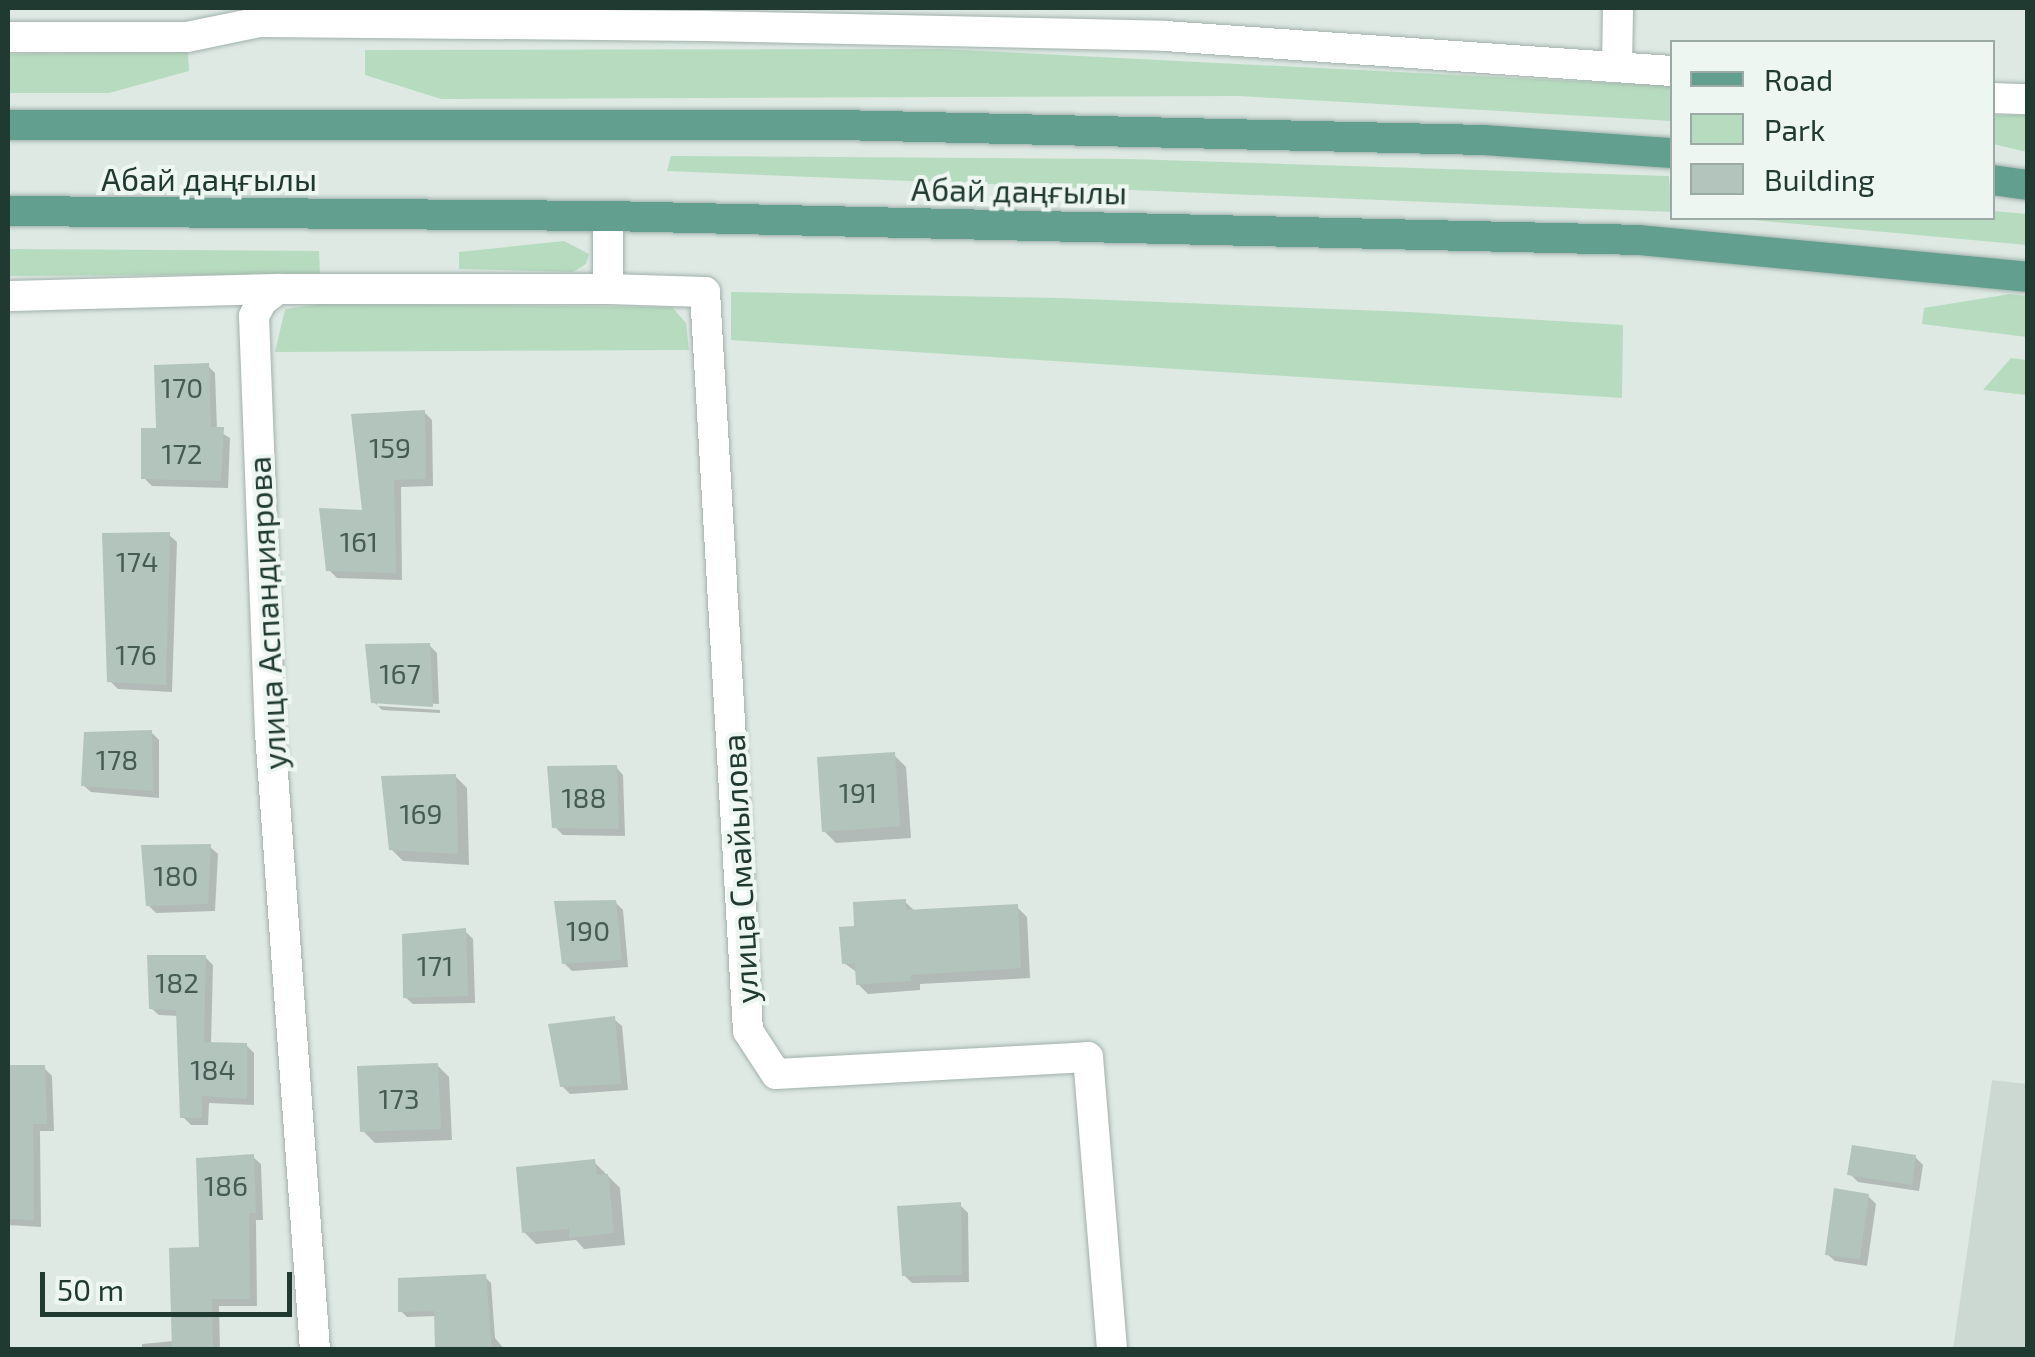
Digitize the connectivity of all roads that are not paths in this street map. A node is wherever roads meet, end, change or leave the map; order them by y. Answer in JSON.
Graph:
{"nodes":[{"id":1,"x":1618,"y":8,"type":"edge"},
{"id":2,"x":260,"y":15,"type":"edge"},
{"id":3,"x":705,"y":17,"type":"edge"},
{"id":4,"x":1165,"y":22,"type":"edge"},
{"id":5,"x":8,"y":37,"type":"edge"},
{"id":6,"x":1617,"y":66,"type":"junction"},
{"id":7,"x":1670,"y":71,"type":"edge"},
{"id":8,"x":1995,"y":98,"type":"edge"},
{"id":9,"x":2028,"y":99,"type":"edge"},
{"id":10,"x":8,"y":124,"type":"edge"},
{"id":11,"x":1670,"y":153,"type":"edge"},
{"id":12,"x":1995,"y":180,"type":"edge"},
{"id":13,"x":2028,"y":185,"type":"edge"},
{"id":14,"x":8,"y":211,"type":"edge"},
{"id":15,"x":608,"y":216,"type":"junction"},
{"id":16,"x":2028,"y":277,"type":"edge"},
{"id":17,"x":278,"y":289,"type":"junction"},
{"id":18,"x":608,"y":289,"type":"junction"},
{"id":19,"x":8,"y":296,"type":"edge"},
{"id":20,"x":315,"y":1350,"type":"edge"},
{"id":21,"x":1112,"y":1350,"type":"edge"}],
"edges":[{"from":1,"to":6,"type":"street"},
{"from":2,"to":3,"type":"street"},
{"from":2,"to":5,"type":"street"},
{"from":3,"to":4,"type":"street"},
{"from":4,"to":6,"type":"street"},
{"from":6,"to":7,"type":"street"},
{"from":8,"to":9,"type":"street"},
{"from":10,"to":11,"type":"main road","name":"Абай даңғылы"},
{"from":12,"to":13,"type":"main road"},
{"from":14,"to":15,"type":"main road","name":"Абай даңғылы"},
{"from":15,"to":16,"type":"main road","name":"Абай даңғылы"},
{"from":15,"to":18,"type":"street"},
{"from":17,"to":18,"type":"street"},
{"from":17,"to":19,"type":"street"},
{"from":17,"to":20,"type":"street","name":"улица Аспандиярова"},
{"from":18,"to":21,"type":"street","name":"улица Смайылова"}]}
